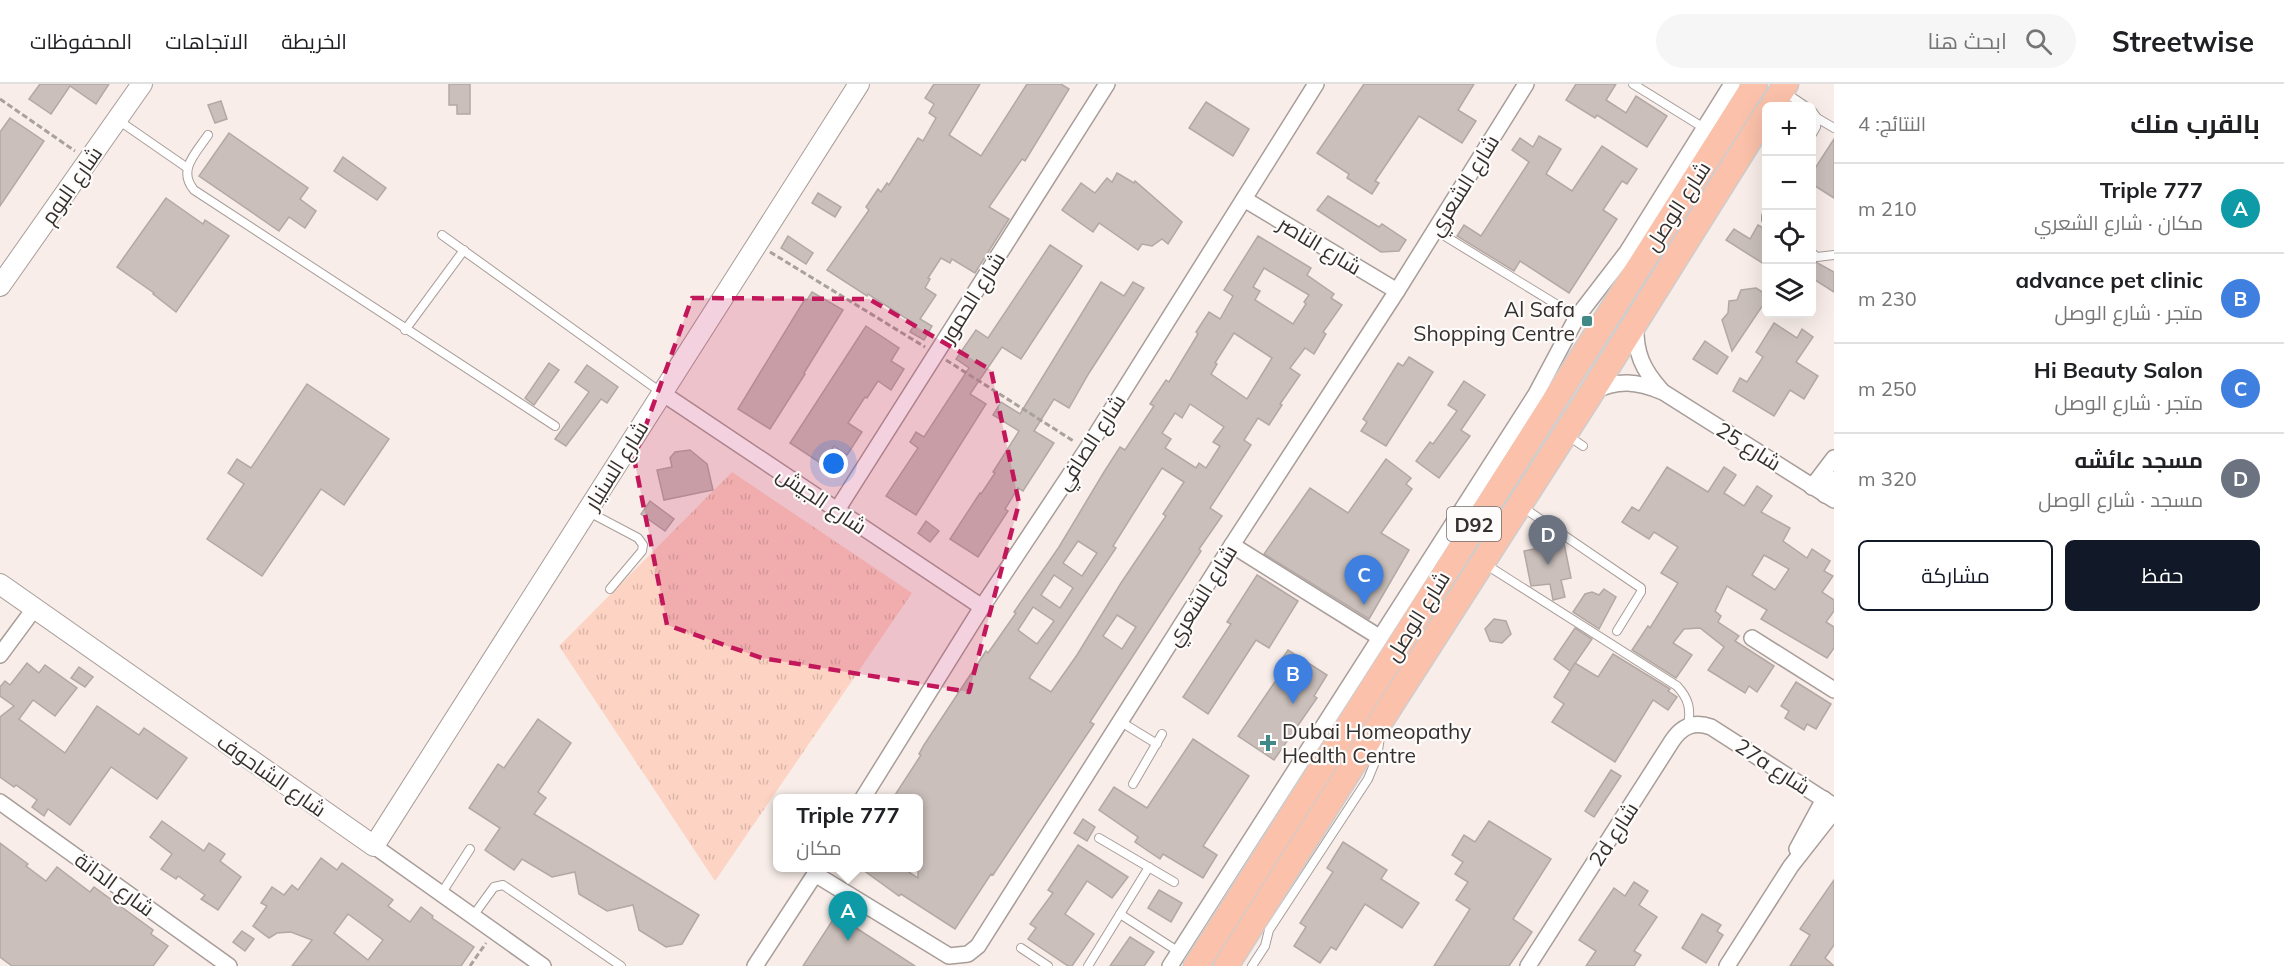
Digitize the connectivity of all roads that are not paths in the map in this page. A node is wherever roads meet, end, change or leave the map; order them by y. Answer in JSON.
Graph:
{"nodes":[{"id":1,"x":142,"y":84,"type":"edge"},
{"id":2,"x":859,"y":84,"type":"edge"},
{"id":3,"x":1107,"y":84,"type":"edge"},
{"id":4,"x":1316,"y":84,"type":"edge"},
{"id":5,"x":1526,"y":84,"type":"edge"},
{"id":6,"x":1633,"y":84,"type":"edge"},
{"id":7,"x":1732,"y":84,"type":"edge"},
{"id":8,"x":1755,"y":84,"type":"edge"},
{"id":9,"x":1780,"y":94,"type":"edge"},
{"id":10,"x":1797,"y":102,"type":"edge"},
{"id":11,"x":1817,"y":118,"type":"joint"},
{"id":12,"x":117,"y":119,"type":"junction"},
{"id":13,"x":1762,"y":122,"type":"edge"},
{"id":14,"x":1816,"y":127,"type":"edge"},
{"id":15,"x":1704,"y":128,"type":"junction"},
{"id":16,"x":1834,"y":128,"type":"edge"},
{"id":17,"x":208,"y":135,"type":"dead end"},
{"id":18,"x":186,"y":167,"type":"junction"},
{"id":19,"x":1244,"y":199,"type":"junction"},
{"id":20,"x":1435,"y":230,"type":"junction"},
{"id":21,"x":442,"y":235,"type":"dead end"},
{"id":22,"x":464,"y":250,"type":"junction"},
{"id":23,"x":1834,"y":255,"type":"edge"},
{"id":24,"x":1816,"y":256,"type":"edge"},
{"id":25,"x":0,"y":286,"type":"edge"},
{"id":26,"x":1397,"y":291,"type":"junction"},
{"id":27,"x":1577,"y":317,"type":"junction"},
{"id":28,"x":1636,"y":320,"type":"junction"},
{"id":29,"x":405,"y":330,"type":"junction"},
{"id":30,"x":1592,"y":392,"type":"junction"},
{"id":31,"x":1664,"y":392,"type":"junction"},
{"id":32,"x":662,"y":393,"type":"junction"},
{"id":33,"x":555,"y":426,"type":"dead end"},
{"id":34,"x":1834,"y":458,"type":"edge"},
{"id":35,"x":1834,"y":479,"type":"edge"},
{"id":36,"x":1824,"y":494,"type":"edge"},
{"id":37,"x":1520,"y":505,"type":"junction"},
{"id":38,"x":837,"y":510,"type":"junction"},
{"id":39,"x":587,"y":511,"type":"junction"},
{"id":40,"x":1476,"y":522,"type":"junction"},
{"id":41,"x":1452,"y":526,"type":"junction"},
{"id":42,"x":1232,"y":545,"type":"junction"},
{"id":43,"x":1483,"y":563,"type":"junction"},
{"id":44,"x":0,"y":584,"type":"edge"},
{"id":45,"x":610,"y":589,"type":"dead end"},
{"id":46,"x":982,"y":607,"type":"junction"},
{"id":47,"x":34,"y":609,"type":"junction"},
{"id":48,"x":1617,"y":631,"type":"dead end"},
{"id":49,"x":1380,"y":637,"type":"junction"},
{"id":50,"x":1752,"y":638,"type":"dead end"},
{"id":51,"x":0,"y":655,"type":"edge"},
{"id":52,"x":1834,"y":690,"type":"edge"},
{"id":53,"x":1121,"y":722,"type":"junction"},
{"id":54,"x":1688,"y":726,"type":"junction"},
{"id":55,"x":1162,"y":735,"type":"dead end"},
{"id":56,"x":1157,"y":744,"type":"junction"},
{"id":57,"x":1133,"y":784,"type":"dead end"},
{"id":58,"x":865,"y":794,"type":"edge"},
{"id":59,"x":1276,"y":801,"type":"junction"},
{"id":60,"x":0,"y":802,"type":"edge"},
{"id":61,"x":1829,"y":802,"type":"edge"},
{"id":62,"x":1834,"y":811,"type":"edge"},
{"id":63,"x":1280,"y":833,"type":"junction"},
{"id":64,"x":1099,"y":838,"type":"dead end"},
{"id":65,"x":374,"y":846,"type":"junction"},
{"id":66,"x":470,"y":849,"type":"dead end"},
{"id":67,"x":1791,"y":866,"type":"junction"},
{"id":68,"x":1149,"y":867,"type":"junction"},
{"id":69,"x":816,"y":872,"type":"edge"},
{"id":70,"x":819,"y":872,"type":"edge"},
{"id":71,"x":1174,"y":882,"type":"dead end"},
{"id":72,"x":441,"y":894,"type":"junction"},
{"id":73,"x":1120,"y":914,"type":"junction"},
{"id":74,"x":473,"y":916,"type":"junction"},
{"id":75,"x":1258,"y":935,"type":"junction"},
{"id":76,"x":1021,"y":948,"type":"dead end"},
{"id":77,"x":1187,"y":959,"type":"edge"},
{"id":78,"x":229,"y":966,"type":"edge"},
{"id":79,"x":543,"y":966,"type":"edge"},
{"id":80,"x":621,"y":966,"type":"edge"},
{"id":81,"x":755,"y":966,"type":"edge"},
{"id":82,"x":1048,"y":966,"type":"edge"},
{"id":83,"x":1088,"y":966,"type":"edge"},
{"id":84,"x":1170,"y":966,"type":"edge"},
{"id":85,"x":1226,"y":966,"type":"edge"},
{"id":86,"x":1252,"y":966,"type":"edge"},
{"id":87,"x":1528,"y":966,"type":"edge"},
{"id":88,"x":1727,"y":966,"type":"edge"}],
"edges":[{"from":1,"to":12,"type":"street","name":"شارع البوم"},
{"from":2,"to":32,"type":"street","name":"شارع السنيار"},
{"from":3,"to":38,"type":"street","name":"شارع الحمور"},
{"from":4,"to":19,"type":"street","name":"شارع الصافي"},
{"from":5,"to":20,"type":"street","name":"شارع الشعري"},
{"from":6,"to":15,"type":"lane"},
{"from":7,"to":15,"type":"street"},
{"from":8,"to":40,"type":"main road","name":"شارع الوصل","number":"D92"},
{"from":9,"to":10,"type":"lane"},
{"from":11,"to":14,"type":"lane"},
{"from":11,"to":16,"type":"lane"},
{"from":12,"to":18,"type":"lane"},
{"from":12,"to":25,"type":"street","name":"شارع البوم"},
{"from":13,"to":28,"type":"main road","name":"شارع الوصل","number":"D92"},
{"from":15,"to":27,"type":"street"},
{"from":17,"to":18,"type":"lane"},
{"from":18,"to":29,"type":"lane"},
{"from":19,"to":26,"type":"street","name":"شارع الناصر"},
{"from":19,"to":46,"type":"street","name":"شارع الصافي"},
{"from":20,"to":26,"type":"street","name":"شارع الشعري"},
{"from":20,"to":27,"type":"lane"},
{"from":21,"to":22,"type":"lane"},
{"from":22,"to":29,"type":"lane"},
{"from":22,"to":32,"type":"lane"},
{"from":23,"to":24,"type":"lane"},
{"from":26,"to":42,"type":"street","name":"شارع الشعري"},
{"from":27,"to":41,"type":"street"},
{"from":28,"to":30,"type":"main road","name":"شارع الوصل","number":"D92"},
{"from":28,"to":31,"type":"street","name":"شارع 25"},
{"from":29,"to":33,"type":"lane"},
{"from":30,"to":31,"type":"street","name":"شارع 25"},
{"from":30,"to":37,"type":"main road","name":"شارع الوصل","number":"D92"},
{"from":31,"to":36,"type":"street","name":"شارع 25"},
{"from":32,"to":38,"type":"street","name":"شارع الجيش"},
{"from":32,"to":39,"type":"street","name":"شارع السنيار"},
{"from":34,"to":36,"type":"street"},
{"from":35,"to":36,"type":"street"},
{"from":37,"to":43,"type":"main road","name":"شارع الوصل","number":"D92"},
{"from":37,"to":48,"type":"lane"},
{"from":38,"to":46,"type":"street","name":"شارع الجيش"},
{"from":39,"to":45,"type":"lane"},
{"from":39,"to":65,"type":"street","name":"شارع السنيار"},
{"from":40,"to":41,"type":"main road"},
{"from":40,"to":63,"type":"main road","name":"شارع الوصل","number":"D92"},
{"from":41,"to":49,"type":"street"},
{"from":42,"to":49,"type":"street"},
{"from":42,"to":53,"type":"street","name":"شارع الشعري"},
{"from":43,"to":54,"type":"lane"},
{"from":43,"to":75,"type":"main road","name":"شارع الوصل","number":"D92"},
{"from":44,"to":47,"type":"street","name":"شارع الشاحوف"},
{"from":46,"to":58,"type":"street","name":"شارع الصافي"},
{"from":47,"to":51,"type":"street"},
{"from":47,"to":65,"type":"street","name":"شارع الشاحوف"},
{"from":49,"to":59,"type":"street"},
{"from":50,"to":52,"type":"street"},
{"from":53,"to":56,"type":"lane"},
{"from":53,"to":70,"type":"street","name":"شارع الشعري"},
{"from":54,"to":61,"type":"street","name":"27a شارع"},
{"from":54,"to":87,"type":"street","name":"2d شارع"},
{"from":55,"to":56,"type":"lane"},
{"from":56,"to":57,"type":"lane"},
{"from":59,"to":63,"type":"main road"},
{"from":59,"to":77,"type":"street"},
{"from":60,"to":78,"type":"street","name":"شارع الدانة"},
{"from":61,"to":67,"type":"street"},
{"from":62,"to":67,"type":"street"},
{"from":63,"to":77,"type":"main road","name":"شارع الوصل","number":"D92"},
{"from":64,"to":68,"type":"lane"},
{"from":65,"to":72,"type":"street","name":"شارع الشاحوف"},
{"from":66,"to":72,"type":"lane"},
{"from":67,"to":88,"type":"street"},
{"from":68,"to":71,"type":"lane"},
{"from":68,"to":73,"type":"lane"},
{"from":69,"to":81,"type":"street"},
{"from":72,"to":74,"type":"street","name":"شارع الشاحوف"},
{"from":73,"to":77,"type":"lane"},
{"from":73,"to":83,"type":"lane"},
{"from":74,"to":79,"type":"street","name":"شارع الشاحوف"},
{"from":74,"to":80,"type":"lane"},
{"from":75,"to":85,"type":"main road","name":"شارع الوصل","number":"D92"},
{"from":75,"to":86,"type":"lane"},
{"from":76,"to":82,"type":"lane"},
{"from":77,"to":84,"type":"street"}]}
